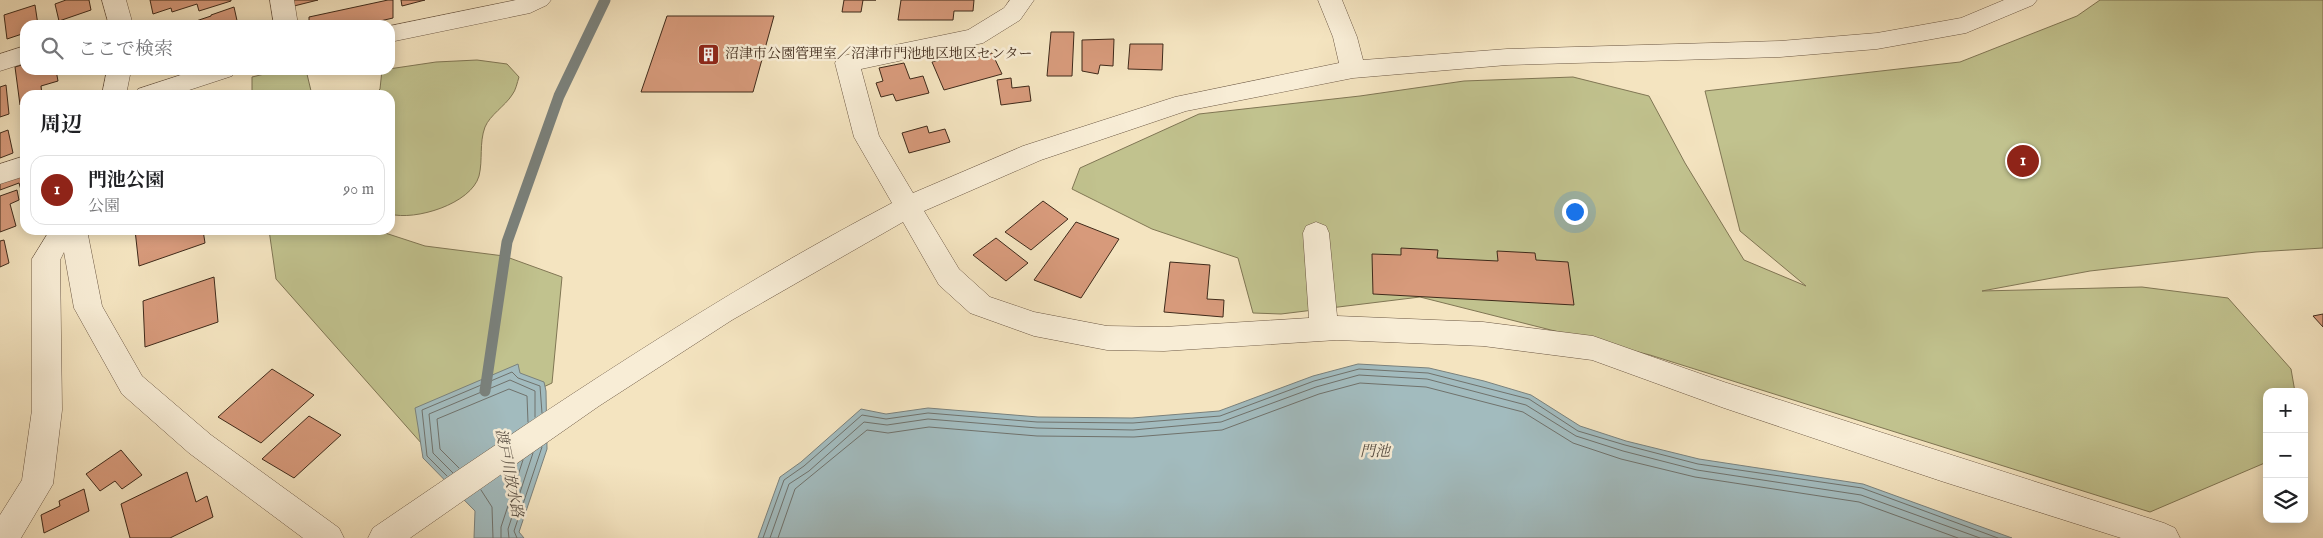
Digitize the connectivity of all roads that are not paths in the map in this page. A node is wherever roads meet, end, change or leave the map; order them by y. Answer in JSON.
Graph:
{"nodes":[{"id":1,"x":282,"y":0,"type":"edge"},
{"id":2,"x":1022,"y":0,"type":"edge"},
{"id":3,"x":1330,"y":0,"type":"edge"},
{"id":4,"x":2024,"y":0,"type":"edge"},
{"id":5,"x":532,"y":2,"type":"edge"},
{"id":6,"x":285,"y":20,"type":"edge"},
{"id":7,"x":395,"y":33,"type":"edge"},
{"id":8,"x":20,"y":56,"type":"edge"},
{"id":9,"x":0,"y":63,"type":"edge"},
{"id":10,"x":1353,"y":69,"type":"junction"},
{"id":11,"x":118,"y":75,"type":"edge"},
{"id":12,"x":208,"y":75,"type":"edge"},
{"id":13,"x":115,"y":90,"type":"edge"},
{"id":14,"x":162,"y":90,"type":"edge"},
{"id":15,"x":20,"y":168,"type":"edge"},
{"id":16,"x":0,"y":174,"type":"edge"},
{"id":17,"x":909,"y":206,"type":"junction"},
{"id":18,"x":1316,"y":232,"type":"dead end"},
{"id":19,"x":61,"y":235,"type":"edge"},
{"id":20,"x":75,"y":235,"type":"edge"},
{"id":21,"x":1324,"y":328,"type":"junction"},
{"id":22,"x":3,"y":538,"type":"edge"},
{"id":23,"x":328,"y":538,"type":"edge"},
{"id":24,"x":384,"y":538,"type":"edge"},
{"id":25,"x":2164,"y":538,"type":"edge"}],
"edges":[{"from":1,"to":6,"type":"street"},
{"from":2,"to":17,"type":"street"},
{"from":3,"to":10,"type":"street"},
{"from":4,"to":10,"type":"street"},
{"from":5,"to":7,"type":"street"},
{"from":8,"to":9,"type":"street"},
{"from":10,"to":17,"type":"street"},
{"from":11,"to":13,"type":"street"},
{"from":12,"to":14,"type":"street"},
{"from":15,"to":16,"type":"street"},
{"from":17,"to":21,"type":"street"},
{"from":17,"to":24,"type":"street"},
{"from":18,"to":21,"type":"street"},
{"from":19,"to":22,"type":"street"},
{"from":20,"to":23,"type":"street"},
{"from":21,"to":25,"type":"street"}]}
